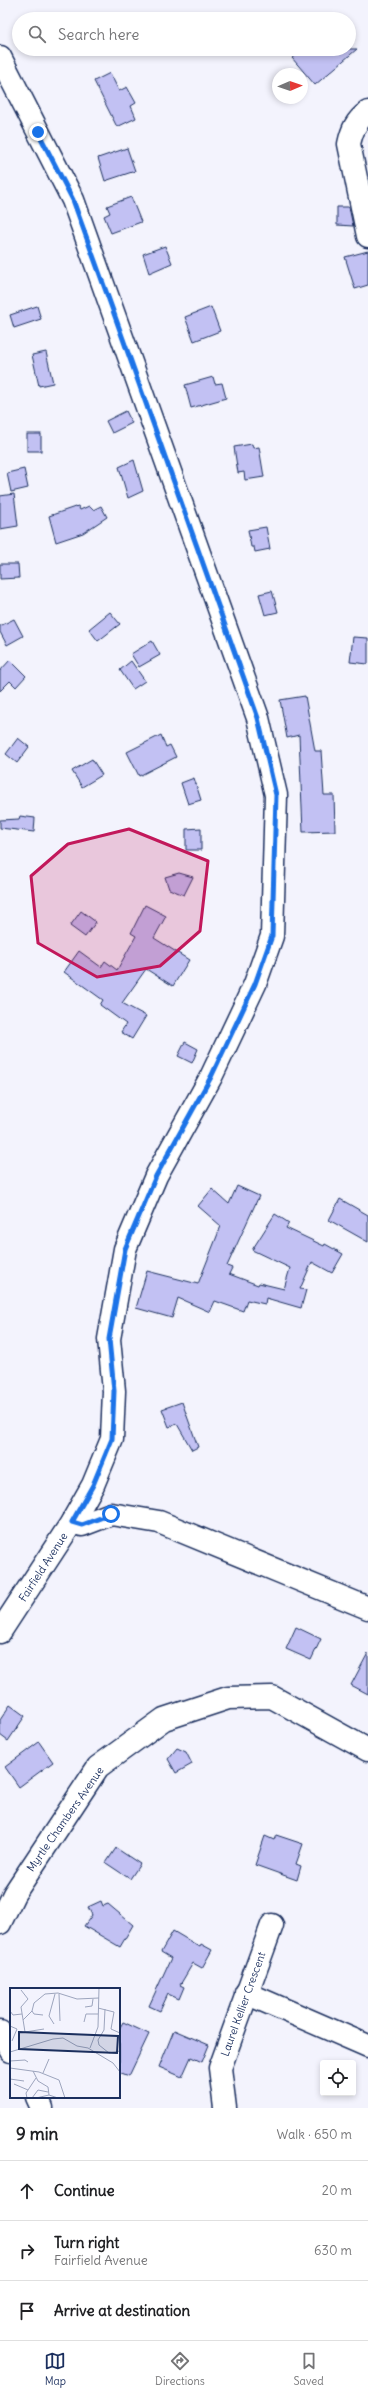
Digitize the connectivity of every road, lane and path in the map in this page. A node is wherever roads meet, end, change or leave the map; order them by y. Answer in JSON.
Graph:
{"nodes":[{"id":1,"x":0,"y":57,"type":"edge"},
{"id":2,"x":368,"y":112,"type":"edge"},
{"id":3,"x":368,"y":236,"type":"edge"},
{"id":4,"x":72,"y":1522,"type":"junction"},
{"id":5,"x":368,"y":1608,"type":"edge"},
{"id":6,"x":0,"y":1632,"type":"edge"},
{"id":7,"x":368,"y":1750,"type":"edge"},
{"id":8,"x":0,"y":1923,"type":"edge"},
{"id":9,"x":272,"y":1925,"type":"dead end"},
{"id":10,"x":246,"y":1993,"type":"junction"},
{"id":11,"x":0,"y":2032,"type":"edge"},
{"id":12,"x":368,"y":2046,"type":"edge"},
{"id":13,"x":10,"y":2049,"type":"edge"},
{"id":14,"x":37,"y":2098,"type":"edge"},
{"id":15,"x":42,"y":2108,"type":"edge"},
{"id":16,"x":225,"y":2108,"type":"edge"}],
"edges":[{"from":1,"to":4,"type":"street","name":"Fairfield Avenue"},
{"from":2,"to":3,"type":"street"},
{"from":4,"to":5,"type":"street"},
{"from":4,"to":6,"type":"street","name":"Fairfield Avenue"},
{"from":7,"to":8,"type":"street","name":"Myrtle Chambers Avenue"},
{"from":9,"to":10,"type":"street","name":"Laurel Kellier Crescent"},
{"from":10,"to":12,"type":"street"},
{"from":10,"to":16,"type":"street","name":"Laurel Kellier Crescent"},
{"from":11,"to":13,"type":"street"},
{"from":14,"to":15,"type":"street"}]}
